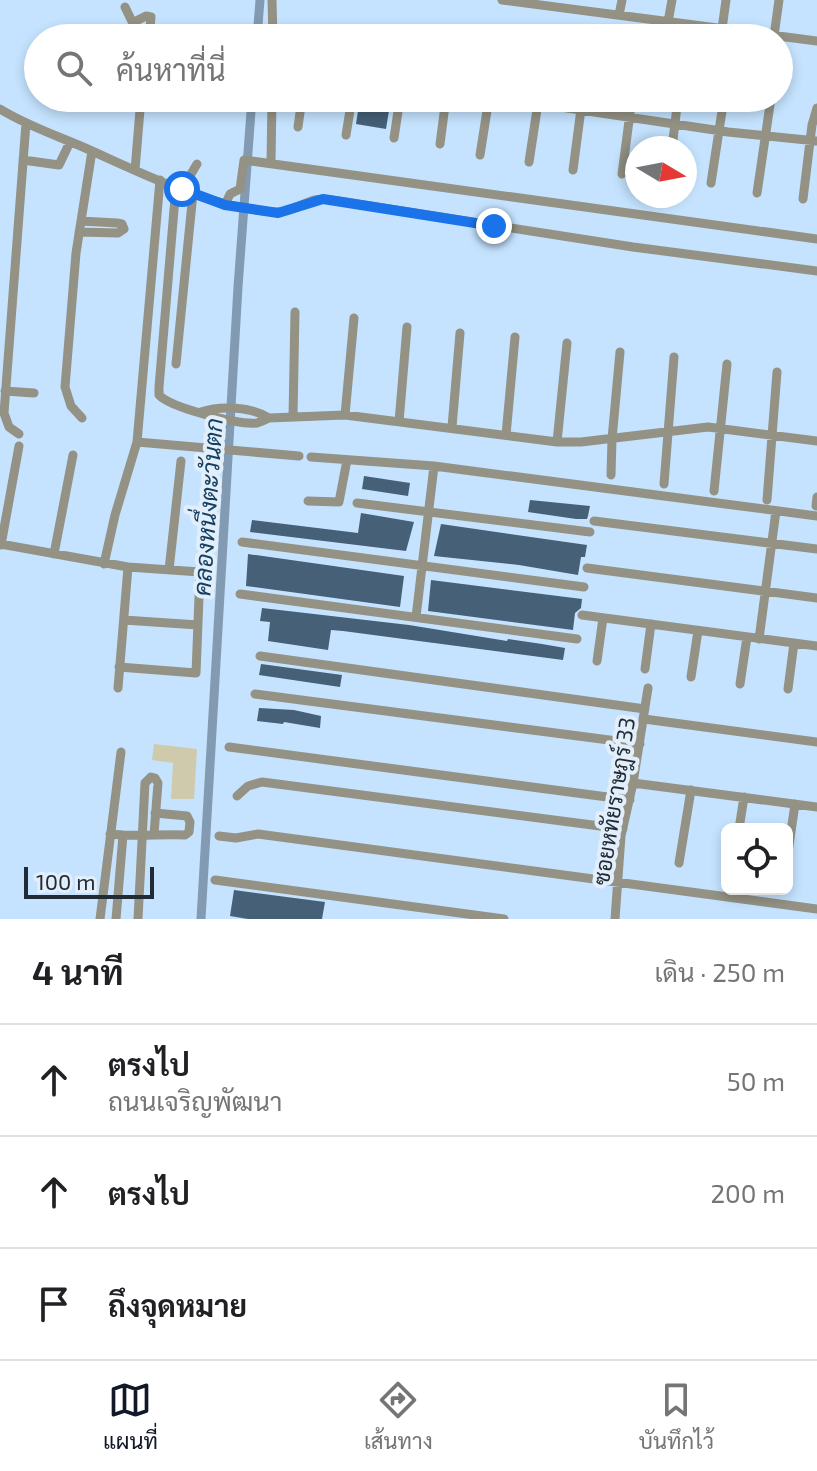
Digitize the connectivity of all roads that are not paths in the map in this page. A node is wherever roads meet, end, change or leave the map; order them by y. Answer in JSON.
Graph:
{"nodes":[{"id":1,"x":272,"y":0,"type":"edge"},
{"id":2,"x":502,"y":0,"type":"edge"},
{"id":3,"x":622,"y":0,"type":"edge"},
{"id":4,"x":672,"y":0,"type":"edge"},
{"id":5,"x":726,"y":0,"type":"edge"},
{"id":6,"x":779,"y":0,"type":"edge"},
{"id":7,"x":522,"y":1,"type":"edge"},
{"id":8,"x":572,"y":5,"type":"edge"},
{"id":9,"x":125,"y":7,"type":"dead end"},
{"id":10,"x":619,"y":15,"type":"junction"},
{"id":11,"x":134,"y":22,"type":"joint"},
{"id":12,"x":668,"y":22,"type":"junction"},
{"id":13,"x":150,"y":24,"type":"edge"},
{"id":14,"x":273,"y":24,"type":"edge"},
{"id":15,"x":683,"y":24,"type":"edge"},
{"id":16,"x":723,"y":24,"type":"edge"},
{"id":17,"x":776,"y":24,"type":"edge"},
{"id":18,"x":793,"y":38,"type":"edge"},
{"id":19,"x":815,"y":41,"type":"edge"},
{"id":20,"x":817,"y":108,"type":"edge"},
{"id":21,"x":0,"y":109,"type":"edge"},
{"id":22,"x":140,"y":112,"type":"edge"},
{"id":23,"x":271,"y":112,"type":"edge"},
{"id":24,"x":300,"y":112,"type":"edge"},
{"id":25,"x":350,"y":112,"type":"edge"},
{"id":26,"x":398,"y":112,"type":"edge"},
{"id":27,"x":444,"y":112,"type":"edge"},
{"id":28,"x":487,"y":112,"type":"edge"},
{"id":29,"x":537,"y":112,"type":"edge"},
{"id":30,"x":581,"y":112,"type":"edge"},
{"id":31,"x":602,"y":112,"type":"edge"},
{"id":32,"x":630,"y":112,"type":"edge"},
{"id":33,"x":676,"y":112,"type":"edge"},
{"id":34,"x":722,"y":112,"type":"edge"},
{"id":35,"x":769,"y":112,"type":"edge"},
{"id":36,"x":630,"y":116,"type":"junction"},
{"id":37,"x":26,"y":123,"type":"junction"},
{"id":38,"x":675,"y":123,"type":"junction"},
{"id":39,"x":298,"y":127,"type":"dead end"},
{"id":40,"x":720,"y":130,"type":"junction"},
{"id":41,"x":346,"y":135,"type":"dead end"},
{"id":42,"x":673,"y":136,"type":"edge"},
{"id":43,"x":766,"y":136,"type":"junction"},
{"id":44,"x":394,"y":138,"type":"dead end"},
{"id":45,"x":814,"y":141,"type":"edge"},
{"id":46,"x":70,"y":142,"type":"junction"},
{"id":47,"x":440,"y":144,"type":"dead end"},
{"id":48,"x":92,"y":151,"type":"junction"},
{"id":49,"x":480,"y":155,"type":"dead end"},
{"id":50,"x":23,"y":160,"type":"junction"},
{"id":51,"x":529,"y":162,"type":"dead end"},
{"id":52,"x":268,"y":163,"type":"junction"},
{"id":53,"x":197,"y":164,"type":"dead end"},
{"id":54,"x":135,"y":170,"type":"junction"},
{"id":55,"x":573,"y":170,"type":"dead end"},
{"id":56,"x":622,"y":174,"type":"dead end"},
{"id":57,"x":160,"y":180,"type":"junction"},
{"id":58,"x":711,"y":183,"type":"dead end"},
{"id":59,"x":179,"y":188,"type":"junction"},
{"id":60,"x":193,"y":193,"type":"junction"},
{"id":61,"x":757,"y":193,"type":"dead end"},
{"id":62,"x":803,"y":199,"type":"dead end"},
{"id":63,"x":225,"y":205,"type":"junction"},
{"id":64,"x":81,"y":221,"type":"junction"},
{"id":65,"x":79,"y":232,"type":"junction"},
{"id":66,"x":817,"y":239,"type":"edge"},
{"id":67,"x":817,"y":271,"type":"edge"},
{"id":68,"x":295,"y":312,"type":"dead end"},
{"id":69,"x":354,"y":318,"type":"dead end"},
{"id":70,"x":407,"y":327,"type":"dead end"},
{"id":71,"x":460,"y":333,"type":"dead end"},
{"id":72,"x":515,"y":337,"type":"dead end"},
{"id":73,"x":567,"y":343,"type":"dead end"},
{"id":74,"x":620,"y":352,"type":"dead end"},
{"id":75,"x":674,"y":357,"type":"dead end"},
{"id":76,"x":176,"y":364,"type":"dead end"},
{"id":77,"x":727,"y":364,"type":"dead end"},
{"id":78,"x":777,"y":372,"type":"dead end"},
{"id":79,"x":5,"y":391,"type":"junction"},
{"id":80,"x":34,"y":393,"type":"dead end"},
{"id":81,"x":213,"y":413,"type":"junction"},
{"id":82,"x":345,"y":415,"type":"junction"},
{"id":83,"x":293,"y":417,"type":"junction"},
{"id":84,"x":82,"y":418,"type":"dead end"},
{"id":85,"x":269,"y":418,"type":"junction"},
{"id":86,"x":399,"y":422,"type":"junction"},
{"id":87,"x":452,"y":427,"type":"junction"},
{"id":88,"x":720,"y":428,"type":"junction"},
{"id":89,"x":667,"y":431,"type":"junction"},
{"id":90,"x":19,"y":434,"type":"dead end"},
{"id":91,"x":506,"y":435,"type":"junction"},
{"id":92,"x":771,"y":436,"type":"junction"},
{"id":93,"x":612,"y":439,"type":"junction"},
{"id":94,"x":817,"y":441,"type":"edge"},
{"id":95,"x":137,"y":442,"type":"junction"},
{"id":96,"x":557,"y":442,"type":"junction"},
{"id":97,"x":19,"y":446,"type":"dead end"},
{"id":98,"x":73,"y":455,"type":"dead end"},
{"id":99,"x":299,"y":456,"type":"dead end"},
{"id":100,"x":311,"y":457,"type":"dead end"},
{"id":101,"x":347,"y":460,"type":"junction"},
{"id":102,"x":181,"y":461,"type":"dead end"},
{"id":103,"x":434,"y":466,"type":"junction"},
{"id":104,"x":611,"y":475,"type":"dead end"},
{"id":105,"x":664,"y":484,"type":"dead end"},
{"id":106,"x":714,"y":491,"type":"dead end"},
{"id":107,"x":817,"y":497,"type":"edge"},
{"id":108,"x":767,"y":500,"type":"dead end"},
{"id":109,"x":308,"y":501,"type":"dead end"},
{"id":110,"x":357,"y":503,"type":"dead end"},
{"id":111,"x":816,"y":506,"type":"edge"},
{"id":112,"x":776,"y":511,"type":"junction"},
{"id":113,"x":430,"y":512,"type":"junction"},
{"id":114,"x":817,"y":516,"type":"edge"},
{"id":115,"x":594,"y":521,"type":"dead end"},
{"id":116,"x":590,"y":532,"type":"dead end"},
{"id":117,"x":242,"y":542,"type":"dead end"},
{"id":118,"x":0,"y":544,"type":"edge"},
{"id":119,"x":772,"y":544,"type":"junction"},
{"id":120,"x":817,"y":549,"type":"edge"},
{"id":121,"x":54,"y":554,"type":"junction"},
{"id":122,"x":104,"y":564,"type":"junction"},
{"id":123,"x":423,"y":565,"type":"junction"},
{"id":124,"x":128,"y":567,"type":"junction"},
{"id":125,"x":587,"y":568,"type":"dead end"},
{"id":126,"x":169,"y":570,"type":"junction"},
{"id":127,"x":584,"y":587,"type":"dead end"},
{"id":128,"x":766,"y":592,"type":"junction"},
{"id":129,"x":240,"y":594,"type":"dead end"},
{"id":130,"x":817,"y":598,"type":"edge"},
{"id":131,"x":582,"y":615,"type":"dead end"},
{"id":132,"x":416,"y":617,"type":"junction"},
{"id":133,"x":603,"y":618,"type":"junction"},
{"id":134,"x":124,"y":620,"type":"junction"},
{"id":135,"x":651,"y":624,"type":"junction"},
{"id":136,"x":198,"y":625,"type":"junction"},
{"id":137,"x":698,"y":631,"type":"junction"},
{"id":138,"x":747,"y":637,"type":"junction"},
{"id":139,"x":577,"y":639,"type":"dead end"},
{"id":140,"x":759,"y":639,"type":"junction"},
{"id":141,"x":794,"y":643,"type":"junction"},
{"id":142,"x":817,"y":646,"type":"edge"},
{"id":143,"x":260,"y":656,"type":"dead end"},
{"id":144,"x":597,"y":661,"type":"dead end"},
{"id":145,"x":119,"y":667,"type":"junction"},
{"id":146,"x":645,"y":669,"type":"dead end"},
{"id":147,"x":691,"y":677,"type":"dead end"},
{"id":148,"x":740,"y":684,"type":"dead end"},
{"id":149,"x":118,"y":688,"type":"dead end"},
{"id":150,"x":648,"y":688,"type":"dead end"},
{"id":151,"x":788,"y":689,"type":"dead end"},
{"id":152,"x":255,"y":694,"type":"dead end"},
{"id":153,"x":645,"y":714,"type":"junction"},
{"id":154,"x":817,"y":742,"type":"edge"},
{"id":155,"x":640,"y":744,"type":"junction"},
{"id":156,"x":229,"y":747,"type":"dead end"},
{"id":157,"x":121,"y":752,"type":"dead end"},
{"id":158,"x":633,"y":783,"type":"junction"},
{"id":159,"x":691,"y":790,"type":"junction"},
{"id":160,"x":237,"y":796,"type":"dead end"},
{"id":161,"x":744,"y":797,"type":"junction"},
{"id":162,"x":630,"y":800,"type":"junction"},
{"id":163,"x":795,"y":804,"type":"junction"},
{"id":164,"x":817,"y":807,"type":"edge"},
{"id":165,"x":155,"y":813,"type":"junction"},
{"id":166,"x":740,"y":823,"type":"edge"},
{"id":167,"x":792,"y":823,"type":"edge"},
{"id":168,"x":623,"y":829,"type":"junction"},
{"id":169,"x":110,"y":834,"type":"junction"},
{"id":170,"x":154,"y":834,"type":"junction"},
{"id":171,"x":123,"y":835,"type":"junction"},
{"id":172,"x":219,"y":836,"type":"dead end"},
{"id":173,"x":142,"y":838,"type":"junction"},
{"id":174,"x":679,"y":863,"type":"dead end"},
{"id":175,"x":215,"y":880,"type":"dead end"},
{"id":176,"x":617,"y":880,"type":"junction"},
{"id":177,"x":721,"y":892,"type":"edge"},
{"id":178,"x":738,"y":895,"type":"edge"},
{"id":179,"x":817,"y":909,"type":"edge"},
{"id":180,"x":100,"y":919,"type":"edge"},
{"id":181,"x":116,"y":919,"type":"edge"},
{"id":182,"x":138,"y":919,"type":"edge"},
{"id":183,"x":504,"y":919,"type":"edge"},
{"id":184,"x":615,"y":919,"type":"edge"}],
"edges":[{"from":1,"to":14,"type":"street"},
{"from":2,"to":7,"type":"street"},
{"from":3,"to":10,"type":"street"},
{"from":4,"to":12,"type":"street"},
{"from":5,"to":16,"type":"street"},
{"from":6,"to":17,"type":"street"},
{"from":7,"to":8,"type":"street"},
{"from":8,"to":10,"type":"street"},
{"from":9,"to":11,"type":"street"},
{"from":10,"to":12,"type":"street"},
{"from":11,"to":13,"type":"street"},
{"from":12,"to":15,"type":"street"},
{"from":18,"to":19,"type":"street"},
{"from":20,"to":45,"type":"street"},
{"from":21,"to":37,"type":"street"},
{"from":22,"to":54,"type":"street"},
{"from":23,"to":52,"type":"street"},
{"from":24,"to":39,"type":"street"},
{"from":25,"to":41,"type":"street"},
{"from":26,"to":44,"type":"street"},
{"from":27,"to":47,"type":"street"},
{"from":28,"to":49,"type":"street"},
{"from":29,"to":51,"type":"street"},
{"from":30,"to":55,"type":"street"},
{"from":31,"to":36,"type":"street"},
{"from":32,"to":36,"type":"street"},
{"from":33,"to":38,"type":"street"},
{"from":34,"to":40,"type":"street"},
{"from":35,"to":43,"type":"street"},
{"from":36,"to":38,"type":"street"},
{"from":36,"to":56,"type":"street"},
{"from":37,"to":46,"type":"street"},
{"from":37,"to":50,"type":"street"},
{"from":38,"to":40,"type":"street"},
{"from":38,"to":42,"type":"street"},
{"from":40,"to":43,"type":"street"},
{"from":40,"to":58,"type":"street"},
{"from":43,"to":45,"type":"street"},
{"from":43,"to":61,"type":"street"},
{"from":45,"to":62,"type":"street"},
{"from":46,"to":48,"type":"street"},
{"from":46,"to":50,"type":"street"},
{"from":48,"to":54,"type":"street"},
{"from":48,"to":64,"type":"street"},
{"from":50,"to":79,"type":"street"},
{"from":52,"to":63,"type":"street"},
{"from":52,"to":66,"type":"street"},
{"from":53,"to":59,"type":"street"},
{"from":54,"to":57,"type":"street"},
{"from":57,"to":59,"type":"street"},
{"from":57,"to":95,"type":"street"},
{"from":59,"to":60,"type":"street"},
{"from":59,"to":81,"type":"street"},
{"from":60,"to":63,"type":"street"},
{"from":60,"to":76,"type":"street"},
{"from":63,"to":67,"type":"street"},
{"from":64,"to":65,"type":"street"},
{"from":64,"to":65,"type":"street"},
{"from":65,"to":84,"type":"street"},
{"from":68,"to":83,"type":"street"},
{"from":69,"to":82,"type":"street"},
{"from":70,"to":86,"type":"street"},
{"from":71,"to":87,"type":"street"},
{"from":72,"to":91,"type":"street"},
{"from":73,"to":96,"type":"street"},
{"from":74,"to":93,"type":"street"},
{"from":75,"to":89,"type":"street"},
{"from":77,"to":88,"type":"street"},
{"from":78,"to":92,"type":"street"},
{"from":79,"to":80,"type":"street"},
{"from":79,"to":90,"type":"street"},
{"from":81,"to":85,"type":"street"},
{"from":81,"to":85,"type":"street"},
{"from":82,"to":83,"type":"street"},
{"from":82,"to":86,"type":"street"},
{"from":83,"to":85,"type":"street"},
{"from":86,"to":87,"type":"street"},
{"from":87,"to":91,"type":"street"},
{"from":88,"to":89,"type":"street"},
{"from":88,"to":92,"type":"street"},
{"from":88,"to":106,"type":"street"},
{"from":89,"to":93,"type":"street"},
{"from":89,"to":105,"type":"street"},
{"from":91,"to":96,"type":"street"},
{"from":92,"to":94,"type":"street"},
{"from":92,"to":108,"type":"street"},
{"from":93,"to":96,"type":"street"},
{"from":93,"to":104,"type":"street"},
{"from":95,"to":99,"type":"street"},
{"from":95,"to":122,"type":"street"},
{"from":97,"to":118,"type":"street"},
{"from":98,"to":121,"type":"street"},
{"from":100,"to":101,"type":"street"},
{"from":101,"to":103,"type":"street"},
{"from":101,"to":109,"type":"street"},
{"from":102,"to":126,"type":"street"},
{"from":103,"to":112,"type":"street"},
{"from":103,"to":113,"type":"street"},
{"from":107,"to":111,"type":"street"},
{"from":110,"to":113,"type":"street"},
{"from":112,"to":114,"type":"street"},
{"from":112,"to":119,"type":"street"},
{"from":113,"to":116,"type":"street"},
{"from":113,"to":123,"type":"street"},
{"from":115,"to":119,"type":"street"},
{"from":117,"to":123,"type":"street"},
{"from":118,"to":121,"type":"street"},
{"from":119,"to":120,"type":"street"},
{"from":119,"to":128,"type":"street"},
{"from":121,"to":122,"type":"street"},
{"from":122,"to":124,"type":"street"},
{"from":123,"to":127,"type":"street"},
{"from":123,"to":132,"type":"street"},
{"from":124,"to":126,"type":"street"},
{"from":124,"to":134,"type":"street"},
{"from":125,"to":128,"type":"street"},
{"from":126,"to":136,"type":"street"},
{"from":128,"to":130,"type":"street"},
{"from":128,"to":140,"type":"street"},
{"from":129,"to":132,"type":"street"},
{"from":131,"to":133,"type":"street"},
{"from":132,"to":139,"type":"street"},
{"from":133,"to":135,"type":"street"},
{"from":133,"to":144,"type":"street"},
{"from":134,"to":136,"type":"street"},
{"from":134,"to":145,"type":"street"},
{"from":135,"to":137,"type":"street"},
{"from":135,"to":146,"type":"street"},
{"from":136,"to":145,"type":"street"},
{"from":137,"to":138,"type":"street"},
{"from":137,"to":147,"type":"street"},
{"from":138,"to":140,"type":"street"},
{"from":138,"to":148,"type":"street"},
{"from":140,"to":141,"type":"street"},
{"from":141,"to":142,"type":"street"},
{"from":141,"to":151,"type":"street"},
{"from":143,"to":153,"type":"street"},
{"from":145,"to":149,"type":"street"},
{"from":150,"to":153,"type":"street","name":"ซอยหทัยราษฎร์ 33"},
{"from":152,"to":155,"type":"street"},
{"from":153,"to":154,"type":"street"},
{"from":153,"to":155,"type":"street","name":"ซอยหทัยราษฎร์ 33"},
{"from":155,"to":158,"type":"street","name":"ซอยหทัยราษฎร์ 33"},
{"from":156,"to":162,"type":"street"},
{"from":157,"to":169,"type":"street"},
{"from":158,"to":159,"type":"street"},
{"from":158,"to":162,"type":"street","name":"ซอยหทัยราษฎร์ 33"},
{"from":159,"to":161,"type":"street"},
{"from":159,"to":174,"type":"street"},
{"from":160,"to":168,"type":"street"},
{"from":161,"to":163,"type":"street"},
{"from":161,"to":166,"type":"street"},
{"from":162,"to":168,"type":"street","name":"ซอยหทัยราษฎร์ 33"},
{"from":163,"to":164,"type":"street"},
{"from":163,"to":167,"type":"street"},
{"from":165,"to":170,"type":"street"},
{"from":165,"to":170,"type":"street"},
{"from":165,"to":173,"type":"street"},
{"from":168,"to":176,"type":"street","name":"ซอยหทัยราษฎร์ 33"},
{"from":169,"to":171,"type":"street"},
{"from":169,"to":180,"type":"street"},
{"from":170,"to":173,"type":"street"},
{"from":171,"to":173,"type":"street"},
{"from":171,"to":181,"type":"street"},
{"from":172,"to":176,"type":"street"},
{"from":173,"to":182,"type":"street"},
{"from":175,"to":183,"type":"street"},
{"from":176,"to":177,"type":"street"},
{"from":176,"to":184,"type":"street","name":"ซอยหทัยราษฎร์ 33"},
{"from":178,"to":179,"type":"street"}]}
